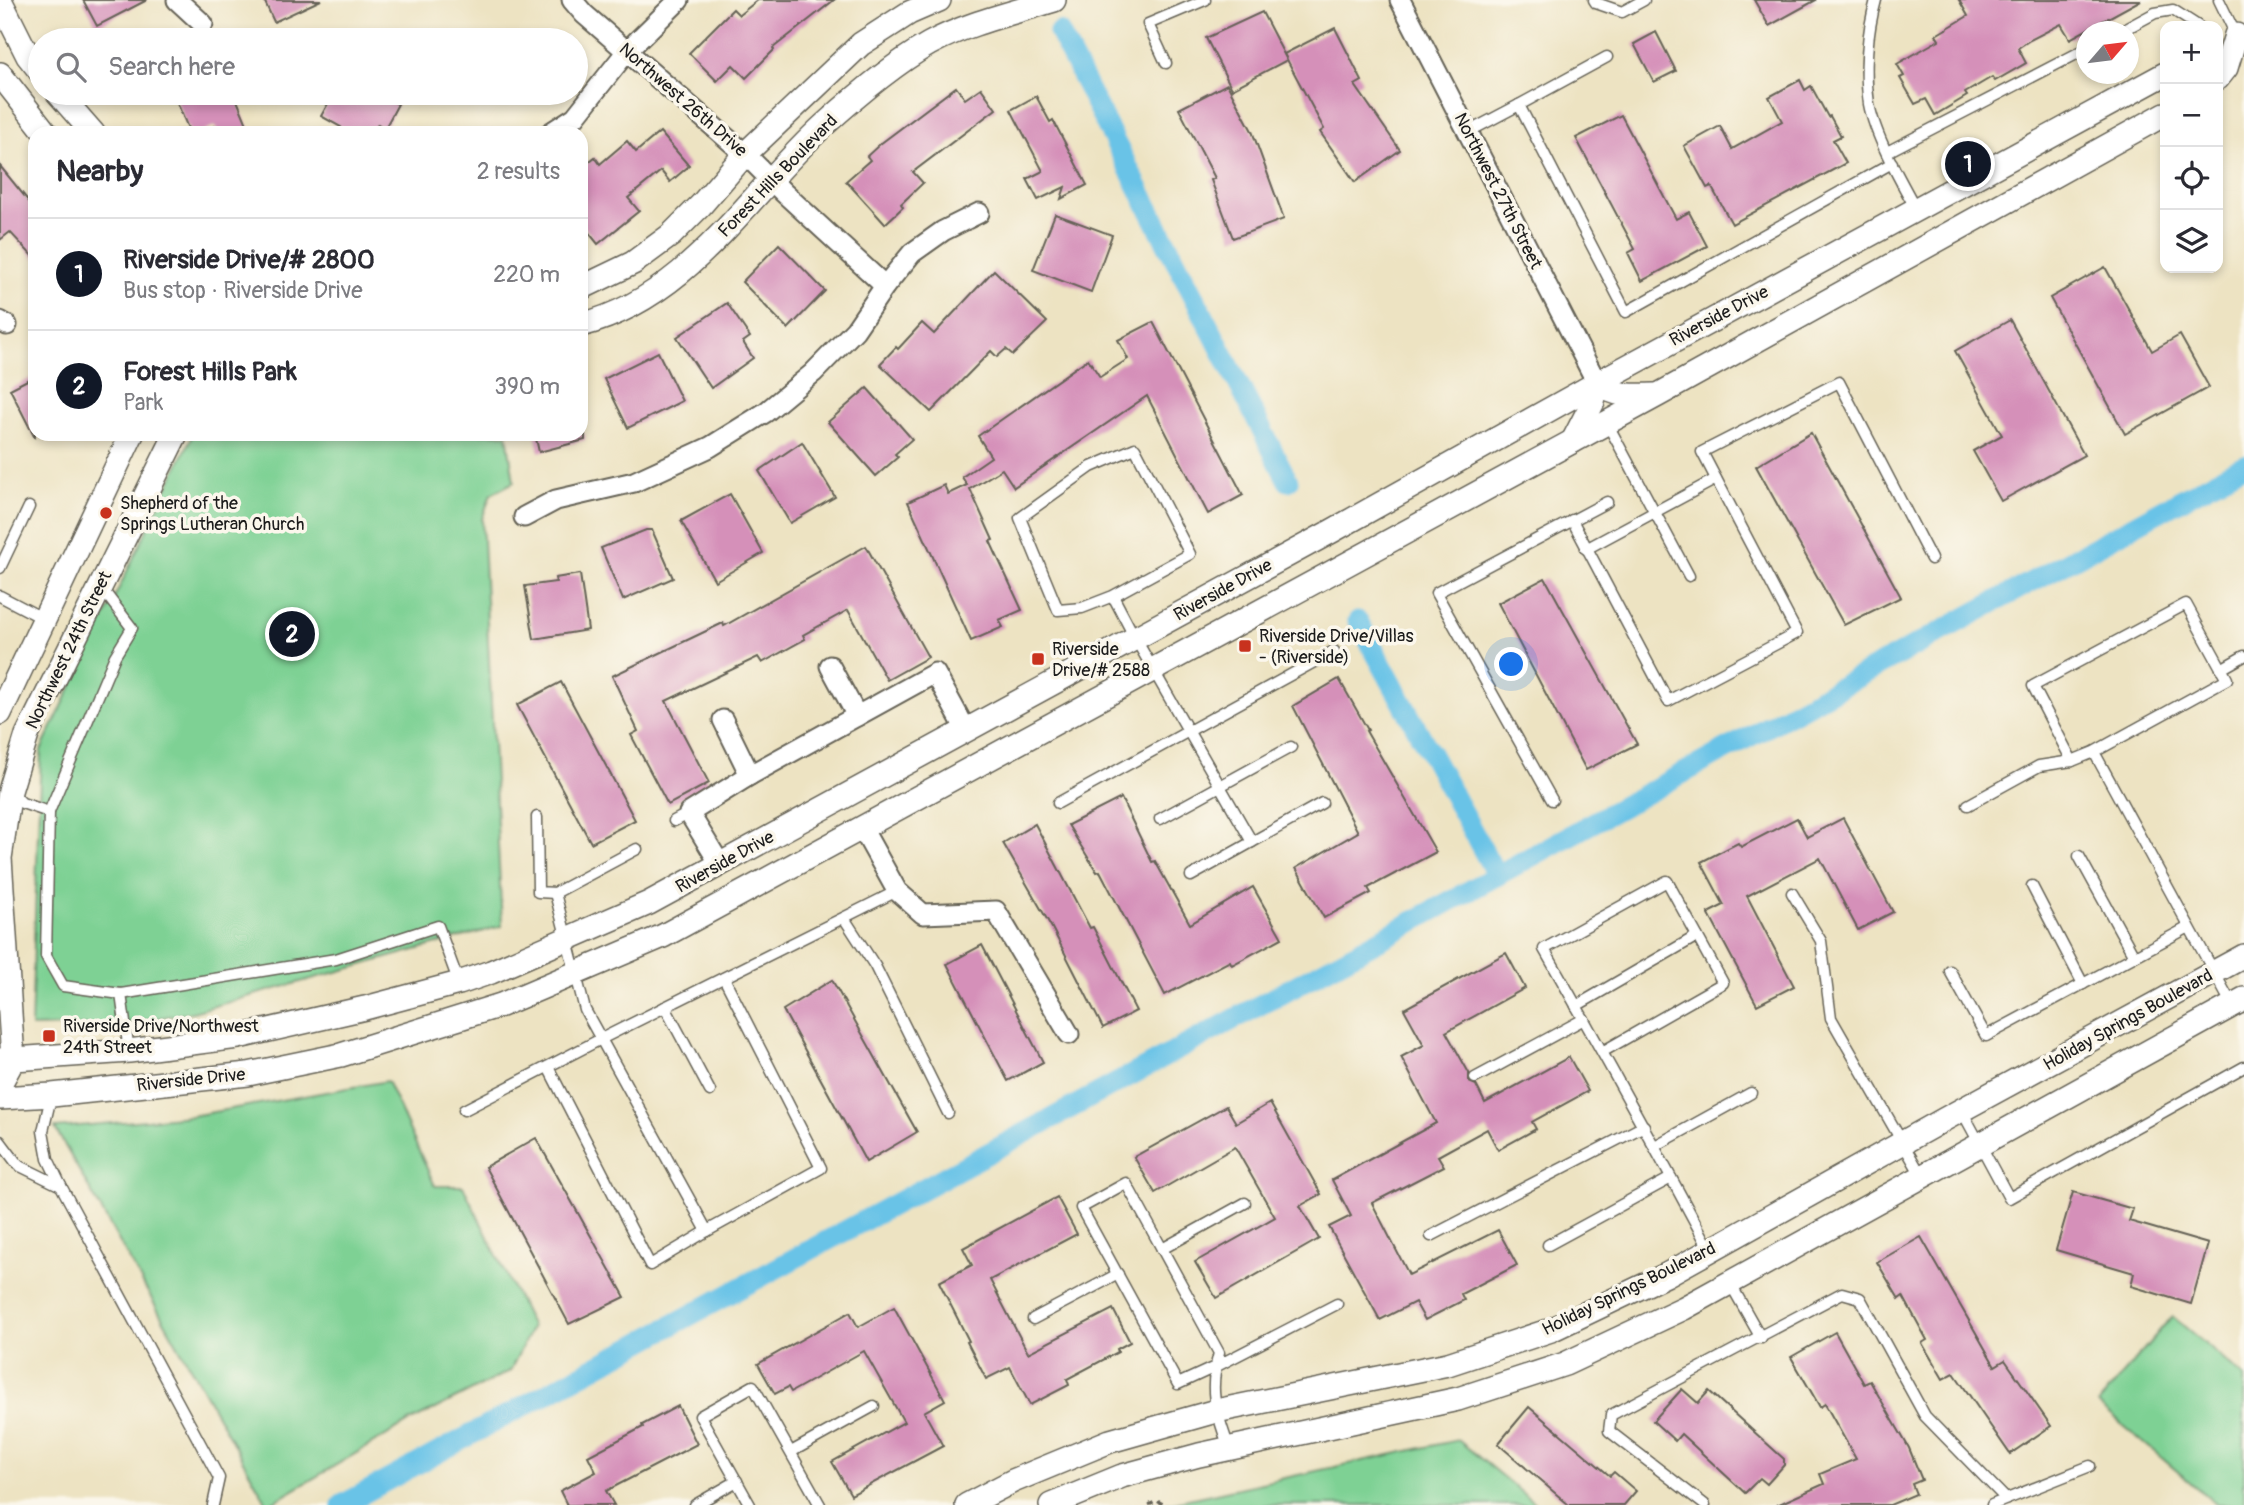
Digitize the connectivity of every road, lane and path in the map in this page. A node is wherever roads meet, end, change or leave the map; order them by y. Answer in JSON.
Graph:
{"nodes":[{"id":1,"x":0,"y":0,"type":"edge"},
{"id":2,"x":177,"y":0,"type":"edge"},
{"id":3,"x":572,"y":0,"type":"edge"},
{"id":4,"x":679,"y":0,"type":"edge"},
{"id":5,"x":939,"y":0,"type":"edge"},
{"id":6,"x":1205,"y":0,"type":"edge"},
{"id":7,"x":1400,"y":0,"type":"edge"},
{"id":8,"x":1594,"y":0,"type":"edge"},
{"id":9,"x":1644,"y":0,"type":"edge"},
{"id":10,"x":1876,"y":0,"type":"edge"},
{"id":11,"x":2219,"y":0,"type":"edge"},
{"id":12,"x":1043,"y":2,"type":"edge"},
{"id":13,"x":2190,"y":21,"type":"edge"},
{"id":14,"x":2139,"y":22,"type":"edge"},
{"id":15,"x":203,"y":24,"type":"dead end"},
{"id":16,"x":2233,"y":37,"type":"edge"},
{"id":17,"x":627,"y":51,"type":"junction"},
{"id":18,"x":2076,"y":55,"type":"edge"},
{"id":19,"x":28,"y":56,"type":"edge"},
{"id":20,"x":1607,"y":57,"type":"dead end"},
{"id":21,"x":1167,"y":64,"type":"dead end"},
{"id":22,"x":2244,"y":71,"type":"edge"},
{"id":23,"x":2223,"y":72,"type":"edge"},
{"id":24,"x":0,"y":74,"type":"edge"},
{"id":25,"x":2160,"y":77,"type":"edge"},
{"id":26,"x":2220,"y":84,"type":"edge"},
{"id":27,"x":588,"y":100,"type":"edge"},
{"id":28,"x":59,"y":105,"type":"edge"},
{"id":29,"x":68,"y":105,"type":"edge"},
{"id":30,"x":584,"y":105,"type":"edge"},
{"id":31,"x":1519,"y":105,"type":"junction"},
{"id":32,"x":2160,"y":117,"type":"edge"},
{"id":33,"x":40,"y":126,"type":"edge"},
{"id":34,"x":46,"y":126,"type":"edge"},
{"id":35,"x":87,"y":126,"type":"edge"},
{"id":36,"x":561,"y":126,"type":"edge"},
{"id":37,"x":1468,"y":132,"type":"junction"},
{"id":38,"x":1888,"y":152,"type":"junction"},
{"id":39,"x":745,"y":154,"type":"junction"},
{"id":40,"x":1892,"y":163,"type":"junction"},
{"id":41,"x":770,"y":180,"type":"junction"},
{"id":42,"x":1916,"y":210,"type":"junction"},
{"id":43,"x":979,"y":213,"type":"dead end"},
{"id":44,"x":588,"y":285,"type":"edge"},
{"id":45,"x":885,"y":286,"type":"junction"},
{"id":46,"x":588,"y":322,"type":"edge"},
{"id":47,"x":1597,"y":383,"type":"junction"},
{"id":48,"x":1658,"y":395,"type":"junction"},
{"id":49,"x":1606,"y":422,"type":"junction"},
{"id":50,"x":1573,"y":440,"type":"junction"},
{"id":51,"x":129,"y":441,"type":"edge"},
{"id":52,"x":172,"y":441,"type":"edge"},
{"id":53,"x":1716,"y":479,"type":"junction"},
{"id":54,"x":1607,"y":502,"type":"dead end"},
{"id":55,"x":29,"y":507,"type":"dead end"},
{"id":56,"x":1655,"y":512,"type":"junction"},
{"id":57,"x":524,"y":517,"type":"dead end"},
{"id":58,"x":1572,"y":520,"type":"junction"},
{"id":59,"x":1586,"y":549,"type":"junction"},
{"id":60,"x":1931,"y":559,"type":"dead end"},
{"id":61,"x":0,"y":568,"type":"edge"},
{"id":62,"x":1689,"y":576,"type":"dead end"},
{"id":63,"x":100,"y":586,"type":"junction"},
{"id":64,"x":0,"y":596,"type":"edge"},
{"id":65,"x":1113,"y":596,"type":"junction"},
{"id":66,"x":44,"y":619,"type":"junction"},
{"id":67,"x":1135,"y":638,"type":"junction"},
{"id":68,"x":1334,"y":651,"type":"dead end"},
{"id":69,"x":2244,"y":656,"type":"edge"},
{"id":70,"x":830,"y":666,"type":"dead end"},
{"id":71,"x":1154,"y":668,"type":"junction"},
{"id":72,"x":2221,"y":669,"type":"junction"},
{"id":73,"x":0,"y":713,"type":"edge"},
{"id":74,"x":857,"y":716,"type":"junction"},
{"id":75,"x":723,"y":720,"type":"dead end"},
{"id":76,"x":966,"y":730,"type":"junction"},
{"id":77,"x":1189,"y":730,"type":"junction"},
{"id":78,"x":1291,"y":747,"type":"dead end"},
{"id":79,"x":2094,"y":752,"type":"junction"},
{"id":80,"x":2072,"y":761,"type":"junction"},
{"id":81,"x":750,"y":775,"type":"junction"},
{"id":82,"x":1221,"y":786,"type":"junction"},
{"id":83,"x":5,"y":788,"type":"edge"},
{"id":84,"x":1552,"y":800,"type":"dead end"},
{"id":85,"x":1058,"y":803,"type":"dead end"},
{"id":86,"x":1322,"y":803,"type":"dead end"},
{"id":87,"x":1968,"y":805,"type":"dead end"},
{"id":88,"x":49,"y":812,"type":"junction"},
{"id":89,"x":537,"y":817,"type":"dead end"},
{"id":90,"x":1160,"y":819,"type":"dead end"},
{"id":91,"x":862,"y":828,"type":"junction"},
{"id":92,"x":1252,"y":842,"type":"junction"},
{"id":93,"x":637,"y":849,"type":"dead end"},
{"id":94,"x":2079,"y":856,"type":"dead end"},
{"id":95,"x":720,"y":864,"type":"junction"},
{"id":96,"x":1191,"y":876,"type":"dead end"},
{"id":97,"x":2032,"y":886,"type":"dead end"},
{"id":98,"x":897,"y":891,"type":"junction"},
{"id":99,"x":555,"y":893,"type":"junction"},
{"id":100,"x":1792,"y":893,"type":"dead end"},
{"id":101,"x":844,"y":918,"type":"junction"},
{"id":102,"x":2189,"y":927,"type":"junction"},
{"id":103,"x":1697,"y":936,"type":"junction"},
{"id":104,"x":567,"y":939,"type":"junction"},
{"id":105,"x":2134,"y":956,"type":"junction"},
{"id":106,"x":2244,"y":956,"type":"edge"},
{"id":107,"x":1950,"y":971,"type":"dead end"},
{"id":108,"x":574,"y":973,"type":"junction"},
{"id":109,"x":2214,"y":973,"type":"junction"},
{"id":110,"x":724,"y":978,"type":"junction"},
{"id":111,"x":458,"y":983,"type":"junction"},
{"id":112,"x":2083,"y":984,"type":"junction"},
{"id":113,"x":121,"y":994,"type":"junction"},
{"id":114,"x":2238,"y":1002,"type":"edge"},
{"id":115,"x":1576,"y":1006,"type":"junction"},
{"id":116,"x":665,"y":1007,"type":"junction"},
{"id":117,"x":1584,"y":1019,"type":"junction"},
{"id":118,"x":1069,"y":1034,"type":"dead end"},
{"id":119,"x":601,"y":1039,"type":"junction"},
{"id":120,"x":129,"y":1051,"type":"junction"},
{"id":121,"x":1602,"y":1052,"type":"junction"},
{"id":122,"x":6,"y":1060,"type":"edge"},
{"id":123,"x":548,"y":1067,"type":"junction"},
{"id":124,"x":2244,"y":1067,"type":"edge"},
{"id":125,"x":1475,"y":1078,"type":"dead end"},
{"id":126,"x":0,"y":1084,"type":"edge"},
{"id":127,"x":710,"y":1091,"type":"dead end"},
{"id":128,"x":1751,"y":1093,"type":"dead end"},
{"id":129,"x":51,"y":1095,"type":"junction"},
{"id":130,"x":0,"y":1098,"type":"edge"},
{"id":131,"x":464,"y":1110,"type":"dead end"},
{"id":132,"x":1962,"y":1110,"type":"junction"},
{"id":133,"x":948,"y":1113,"type":"dead end"},
{"id":134,"x":1644,"y":1126,"type":"junction"},
{"id":135,"x":0,"y":1141,"type":"edge"},
{"id":136,"x":1904,"y":1142,"type":"junction"},
{"id":137,"x":1978,"y":1143,"type":"junction"},
{"id":138,"x":1655,"y":1146,"type":"junction"},
{"id":139,"x":1921,"y":1175,"type":"junction"},
{"id":140,"x":1671,"y":1178,"type":"junction"},
{"id":141,"x":61,"y":1186,"type":"junction"},
{"id":142,"x":1245,"y":1203,"type":"dead end"},
{"id":143,"x":707,"y":1231,"type":"junction"},
{"id":144,"x":1431,"y":1236,"type":"dead end"},
{"id":145,"x":1548,"y":1245,"type":"dead end"},
{"id":146,"x":1162,"y":1249,"type":"junction"},
{"id":147,"x":1710,"y":1250,"type":"junction"},
{"id":148,"x":1118,"y":1274,"type":"junction"},
{"id":149,"x":1730,"y":1282,"type":"junction"},
{"id":150,"x":1337,"y":1304,"type":"dead end"},
{"id":151,"x":1033,"y":1319,"type":"dead end"},
{"id":152,"x":1761,"y":1338,"type":"junction"},
{"id":153,"x":1215,"y":1367,"type":"junction"},
{"id":154,"x":874,"y":1406,"type":"dead end"},
{"id":155,"x":1216,"y":1411,"type":"junction"},
{"id":156,"x":1230,"y":1448,"type":"junction"},
{"id":157,"x":791,"y":1452,"type":"junction"},
{"id":158,"x":2090,"y":1466,"type":"dead end"},
{"id":159,"x":737,"y":1481,"type":"junction"},
{"id":160,"x":2006,"y":1499,"type":"junction"},
{"id":161,"x":213,"y":1505,"type":"edge"},
{"id":162,"x":695,"y":1505,"type":"edge"},
{"id":163,"x":750,"y":1505,"type":"edge"},
{"id":164,"x":820,"y":1505,"type":"edge"},
{"id":165,"x":967,"y":1505,"type":"edge"},
{"id":166,"x":1051,"y":1505,"type":"edge"},
{"id":167,"x":1149,"y":1505,"type":"edge"},
{"id":168,"x":1165,"y":1505,"type":"edge"},
{"id":169,"x":1705,"y":1505,"type":"edge"},
{"id":170,"x":1992,"y":1505,"type":"edge"}],
"edges":[{"from":1,"to":19,"type":"street"},
{"from":2,"to":15,"type":"street"},
{"from":3,"to":17,"type":"street","name":"Northwest 26th Drive"},
{"from":4,"to":17,"type":"street"},
{"from":5,"to":39,"type":"street","name":"Forest Hills Boulevard"},
{"from":6,"to":21,"type":"lane"},
{"from":7,"to":37,"type":"street","name":"Northwest 27th Street"},
{"from":8,"to":9,"type":"lane"},
{"from":10,"to":38,"type":"lane"},
{"from":11,"to":16,"type":"lane"},
{"from":12,"to":41,"type":"street","name":"Forest Hills Boulevard"},
{"from":13,"to":14,"type":"lane"},
{"from":16,"to":23,"type":"street"},
{"from":17,"to":27,"type":"street"},
{"from":17,"to":39,"type":"street","name":"Northwest 26th Drive"},
{"from":18,"to":38,"type":"lane"},
{"from":20,"to":31,"type":"lane"},
{"from":22,"to":26,"type":"street"},
{"from":24,"to":33,"type":"street"},
{"from":25,"to":42,"type":"street","name":"Riverside Drive"},
{"from":28,"to":34,"type":"street"},
{"from":29,"to":35,"type":"street"},
{"from":30,"to":36,"type":"street"},
{"from":31,"to":37,"type":"lane"},
{"from":31,"to":40,"type":"lane"},
{"from":32,"to":48,"type":"street","name":"Riverside Drive"},
{"from":37,"to":47,"type":"street","name":"Northwest 27th Street"},
{"from":38,"to":40,"type":"lane"},
{"from":39,"to":41,"type":"street","name":"Northwest 26th Drive"},
{"from":39,"to":44,"type":"street","name":"Forest Hills Boulevard"},
{"from":40,"to":42,"type":"lane"},
{"from":41,"to":45,"type":"street","name":"Northwest 26th Drive"},
{"from":41,"to":46,"type":"street","name":"Forest Hills Boulevard"},
{"from":42,"to":47,"type":"street","name":"Riverside Drive"},
{"from":43,"to":45,"type":"street"},
{"from":45,"to":57,"type":"street"},
{"from":47,"to":48,"type":"street"},
{"from":47,"to":50,"type":"street"},
{"from":47,"to":67,"type":"street","name":"Riverside Drive"},
{"from":48,"to":49,"type":"street","name":"Riverside Drive"},
{"from":49,"to":50,"type":"street","name":"Riverside Drive"},
{"from":49,"to":56,"type":"lane"},
{"from":50,"to":71,"type":"street","name":"Riverside Drive"},
{"from":51,"to":66,"type":"street","name":"Northwest 24th Street"},
{"from":52,"to":63,"type":"street","name":"Northwest 24th Street"},
{"from":53,"to":56,"type":"lane"},
{"from":53,"to":59,"type":"lane"},
{"from":53,"to":60,"type":"lane"},
{"from":54,"to":58,"type":"lane"},
{"from":55,"to":61,"type":"lane"},
{"from":56,"to":59,"type":"lane"},
{"from":56,"to":62,"type":"lane"},
{"from":58,"to":59,"type":"lane"},
{"from":58,"to":84,"type":"lane"},
{"from":63,"to":83,"type":"street","name":"Northwest 24th Street"},
{"from":63,"to":88,"type":"lane"},
{"from":64,"to":66,"type":"lane"},
{"from":65,"to":65,"type":"lane"},
{"from":65,"to":67,"type":"lane"},
{"from":66,"to":73,"type":"street","name":"Northwest 24th Street"},
{"from":67,"to":71,"type":"lane"},
{"from":67,"to":76,"type":"street","name":"Riverside Drive"},
{"from":68,"to":77,"type":"lane"},
{"from":69,"to":72,"type":"lane"},
{"from":70,"to":74,"type":"street"},
{"from":71,"to":77,"type":"lane"},
{"from":71,"to":91,"type":"street","name":"Riverside Drive"},
{"from":72,"to":79,"type":"lane"},
{"from":72,"to":80,"type":"lane"},
{"from":74,"to":76,"type":"street"},
{"from":74,"to":81,"type":"street"},
{"from":75,"to":81,"type":"street"},
{"from":76,"to":95,"type":"street","name":"Riverside Drive"},
{"from":77,"to":82,"type":"lane"},
{"from":77,"to":85,"type":"lane"},
{"from":78,"to":82,"type":"lane"},
{"from":79,"to":80,"type":"lane"},
{"from":79,"to":102,"type":"lane"},
{"from":80,"to":87,"type":"lane"},
{"from":81,"to":95,"type":"street"},
{"from":82,"to":90,"type":"lane"},
{"from":82,"to":92,"type":"lane"},
{"from":83,"to":88,"type":"lane"},
{"from":83,"to":122,"type":"street","name":"Northwest 24th Street"},
{"from":86,"to":92,"type":"lane"},
{"from":88,"to":113,"type":"lane"},
{"from":89,"to":99,"type":"lane"},
{"from":91,"to":98,"type":"street"},
{"from":91,"to":108,"type":"street","name":"Riverside Drive"},
{"from":92,"to":96,"type":"lane"},
{"from":93,"to":99,"type":"lane"},
{"from":94,"to":105,"type":"lane"},
{"from":95,"to":104,"type":"street","name":"Riverside Drive"},
{"from":97,"to":112,"type":"lane"},
{"from":98,"to":101,"type":"lane"},
{"from":98,"to":118,"type":"street"},
{"from":99,"to":104,"type":"lane"},
{"from":100,"to":136,"type":"lane"},
{"from":101,"to":110,"type":"lane"},
{"from":101,"to":133,"type":"lane"},
{"from":102,"to":105,"type":"lane"},
{"from":102,"to":109,"type":"lane"},
{"from":103,"to":115,"type":"lane"},
{"from":103,"to":115,"type":"lane"},
{"from":103,"to":121,"type":"lane"},
{"from":104,"to":108,"type":"lane"},
{"from":104,"to":111,"type":"street","name":"Riverside Drive"},
{"from":105,"to":112,"type":"lane"},
{"from":106,"to":109,"type":"street","name":"Holiday Springs Boulevard"},
{"from":107,"to":112,"type":"lane"},
{"from":108,"to":119,"type":"lane"},
{"from":108,"to":129,"type":"street","name":"Riverside Drive"},
{"from":109,"to":114,"type":"lane"},
{"from":109,"to":132,"type":"street","name":"Holiday Springs Boulevard"},
{"from":110,"to":116,"type":"lane"},
{"from":110,"to":143,"type":"lane"},
{"from":111,"to":113,"type":"lane"},
{"from":111,"to":120,"type":"street","name":"Riverside Drive"},
{"from":113,"to":120,"type":"lane"},
{"from":114,"to":137,"type":"street","name":"Holiday Springs Boulevard"},
{"from":115,"to":117,"type":"lane"},
{"from":116,"to":119,"type":"lane"},
{"from":116,"to":127,"type":"lane"},
{"from":117,"to":121,"type":"lane"},
{"from":117,"to":125,"type":"lane"},
{"from":119,"to":123,"type":"lane"},
{"from":119,"to":143,"type":"lane"},
{"from":120,"to":122,"type":"street","name":"Riverside Drive"},
{"from":121,"to":134,"type":"lane"},
{"from":122,"to":126,"type":"street"},
{"from":123,"to":131,"type":"lane"},
{"from":123,"to":143,"type":"lane"},
{"from":124,"to":137,"type":"lane"},
{"from":128,"to":138,"type":"lane"},
{"from":129,"to":130,"type":"street","name":"Riverside Drive"},
{"from":129,"to":141,"type":"lane"},
{"from":132,"to":136,"type":"street","name":"Holiday Springs Boulevard"},
{"from":132,"to":137,"type":"lane"},
{"from":134,"to":138,"type":"lane"},
{"from":134,"to":144,"type":"lane"},
{"from":135,"to":141,"type":"lane"},
{"from":136,"to":139,"type":"lane"},
{"from":136,"to":147,"type":"street","name":"Holiday Springs Boulevard"},
{"from":137,"to":139,"type":"street","name":"Holiday Springs Boulevard"},
{"from":138,"to":140,"type":"lane"},
{"from":139,"to":149,"type":"street","name":"Holiday Springs Boulevard"},
{"from":140,"to":145,"type":"lane"},
{"from":140,"to":147,"type":"lane"},
{"from":141,"to":161,"type":"lane"},
{"from":142,"to":146,"type":"lane"},
{"from":146,"to":148,"type":"lane"},
{"from":146,"to":153,"type":"lane"},
{"from":147,"to":149,"type":"street"},
{"from":147,"to":155,"type":"street","name":"Holiday Springs Boulevard"},
{"from":148,"to":151,"type":"lane"},
{"from":148,"to":153,"type":"lane"},
{"from":149,"to":152,"type":"lane"},
{"from":149,"to":156,"type":"street","name":"Holiday Springs Boulevard"},
{"from":150,"to":153,"type":"lane"},
{"from":152,"to":160,"type":"lane"},
{"from":152,"to":169,"type":"lane"},
{"from":153,"to":155,"type":"lane"},
{"from":154,"to":157,"type":"lane"},
{"from":155,"to":156,"type":"lane"},
{"from":155,"to":165,"type":"street","name":"Holiday Springs Boulevard"},
{"from":156,"to":166,"type":"street","name":"Holiday Springs Boulevard"},
{"from":157,"to":159,"type":"lane"},
{"from":157,"to":164,"type":"lane"},
{"from":158,"to":160,"type":"lane"},
{"from":159,"to":162,"type":"lane"},
{"from":159,"to":163,"type":"lane"},
{"from":160,"to":170,"type":"lane"},
{"from":167,"to":168,"type":"path"}]}
